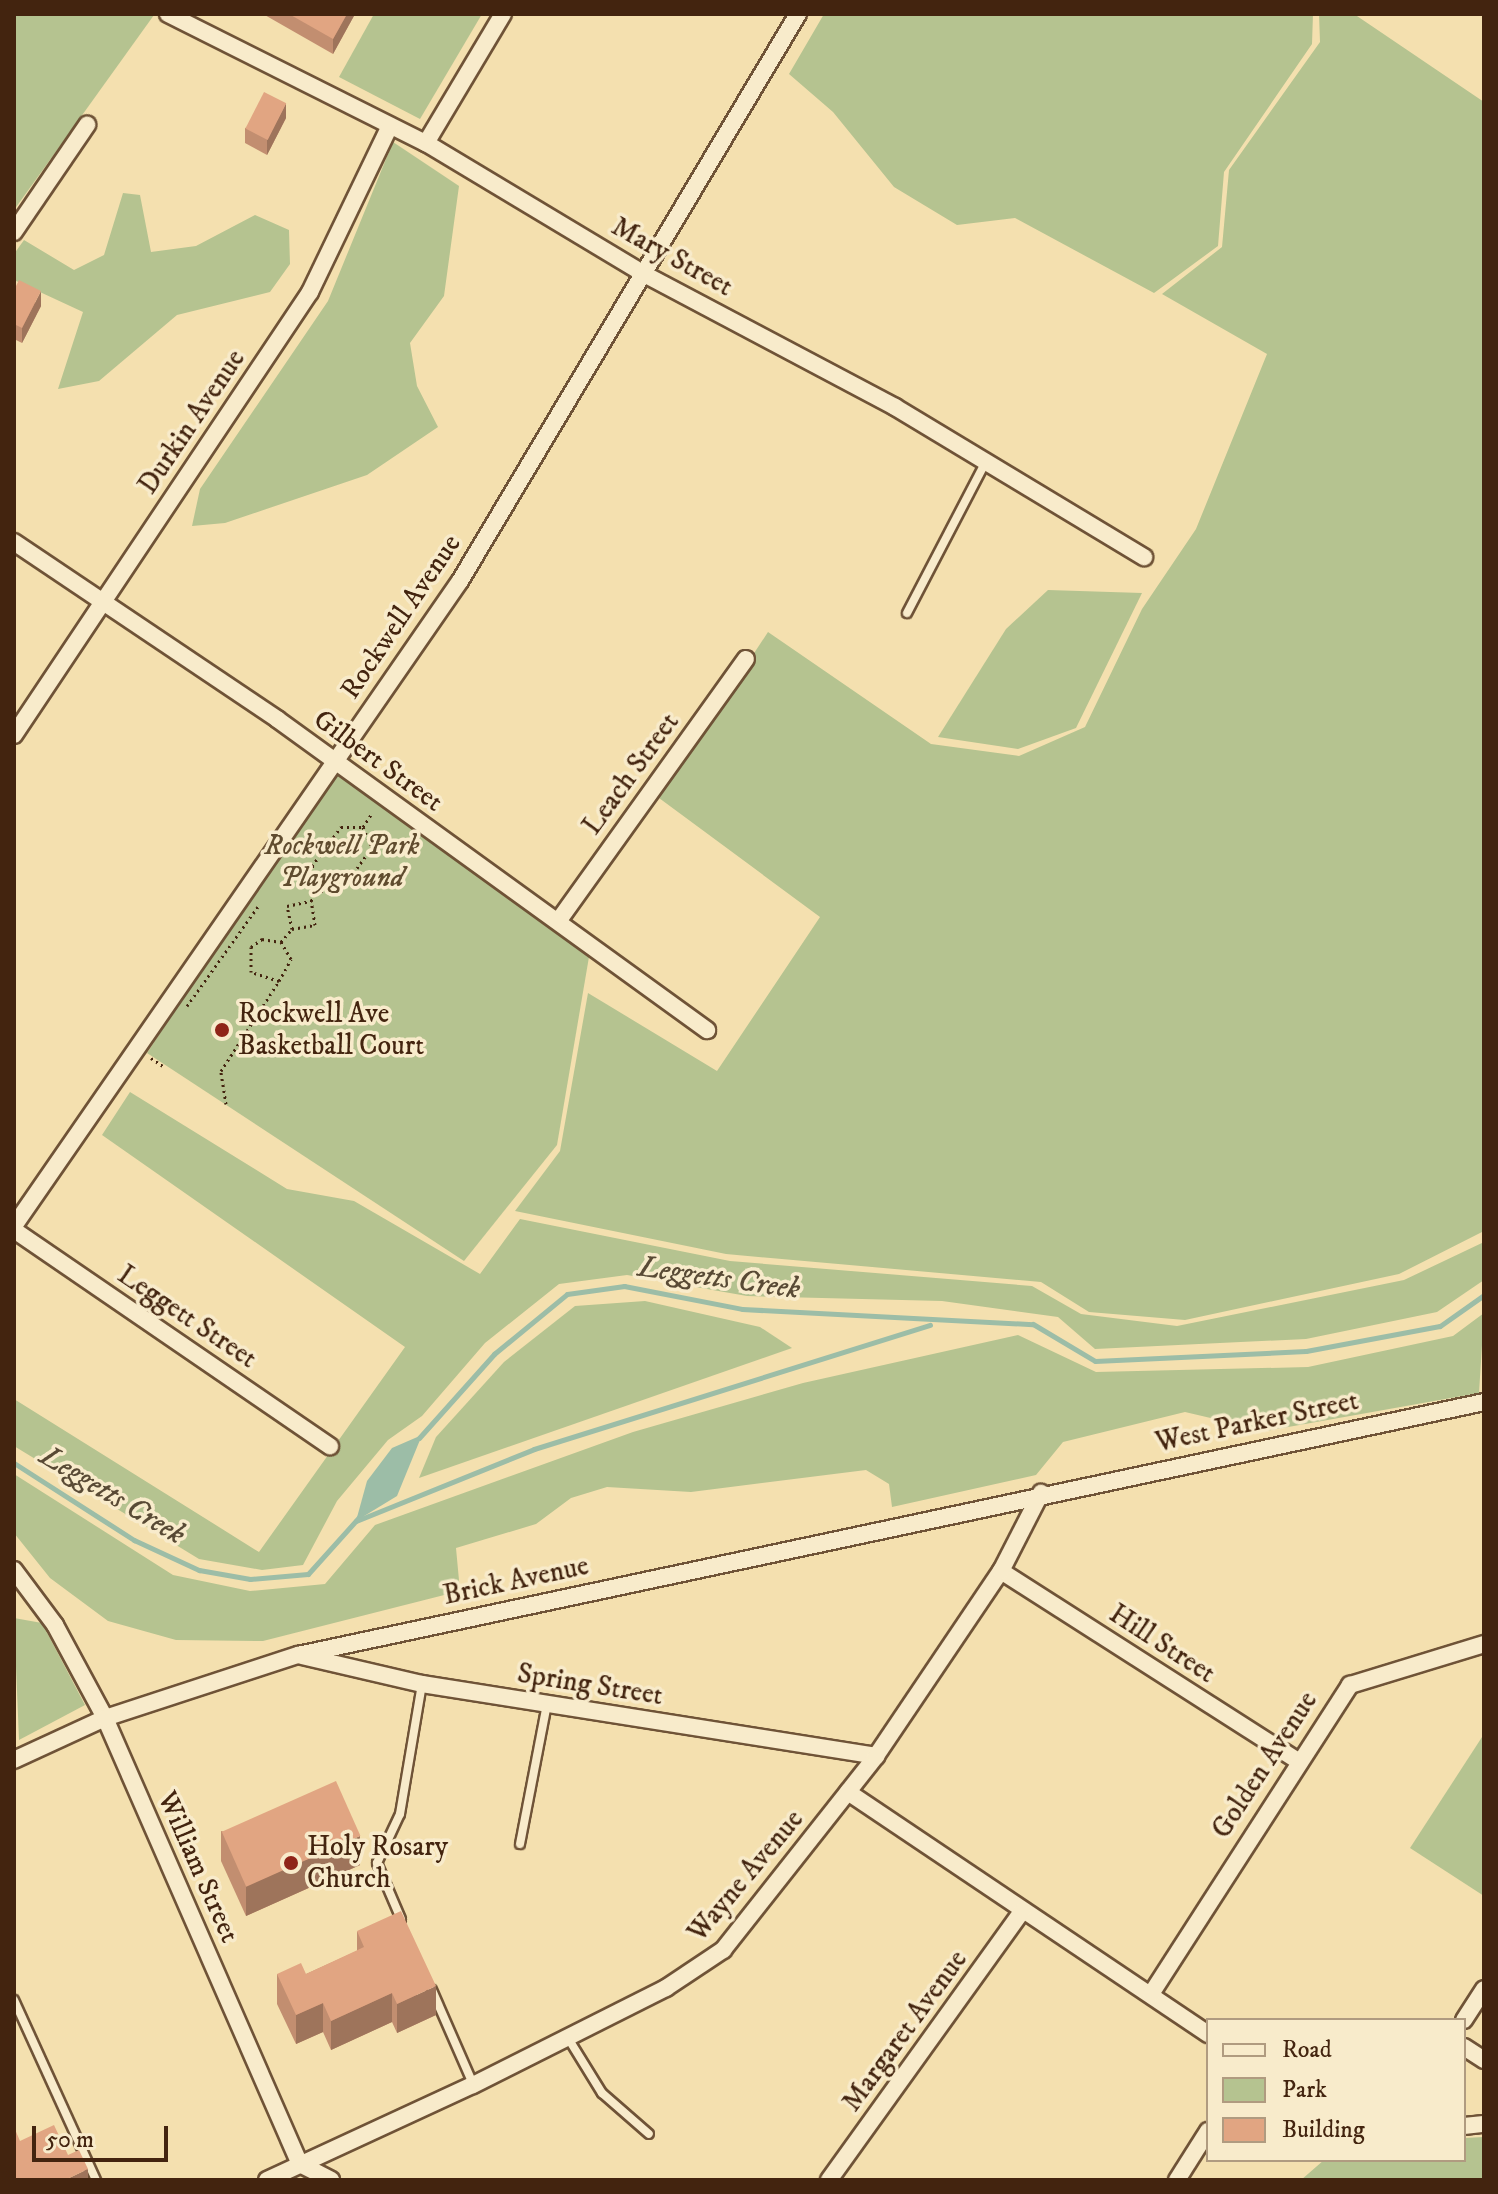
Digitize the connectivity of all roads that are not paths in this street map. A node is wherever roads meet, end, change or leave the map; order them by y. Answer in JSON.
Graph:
{"nodes":[{"id":1,"x":168,"y":14,"type":"edge"},
{"id":2,"x":503,"y":14,"type":"edge"},
{"id":3,"x":798,"y":14,"type":"edge"},
{"id":4,"x":87,"y":125,"type":"dead end"},
{"id":5,"x":390,"y":126,"type":"junction"},
{"id":6,"x":426,"y":143,"type":"junction"},
{"id":7,"x":14,"y":232,"type":"edge"},
{"id":8,"x":644,"y":274,"type":"junction"},
{"id":9,"x":985,"y":463,"type":"junction"},
{"id":10,"x":14,"y":542,"type":"edge"},
{"id":11,"x":1144,"y":557,"type":"dead end"},
{"id":12,"x":103,"y":602,"type":"junction"},
{"id":13,"x":907,"y":613,"type":"dead end"},
{"id":14,"x":746,"y":659,"type":"dead end"},
{"id":15,"x":14,"y":735,"type":"edge"},
{"id":16,"x":333,"y":763,"type":"junction"},
{"id":17,"x":559,"y":920,"type":"junction"},
{"id":18,"x":707,"y":1030,"type":"dead end"},
{"id":19,"x":14,"y":1228,"type":"edge"},
{"id":20,"x":1484,"y":1402,"type":"edge"},
{"id":21,"x":330,"y":1446,"type":"dead end"},
{"id":22,"x":1041,"y":1493,"type":"junction"},
{"id":23,"x":14,"y":1570,"type":"edge"},
{"id":24,"x":1001,"y":1571,"type":"junction"},
{"id":25,"x":1484,"y":1644,"type":"edge"},
{"id":26,"x":298,"y":1655,"type":"junction"},
{"id":27,"x":422,"y":1684,"type":"junction"},
{"id":28,"x":547,"y":1704,"type":"junction"},
{"id":29,"x":105,"y":1718,"type":"junction"},
{"id":30,"x":876,"y":1756,"type":"junction"},
{"id":31,"x":14,"y":1760,"type":"edge"},
{"id":32,"x":1296,"y":1760,"type":"junction"},
{"id":33,"x":848,"y":1792,"type":"junction"},
{"id":34,"x":520,"y":1844,"type":"dead end"},
{"id":35,"x":1022,"y":1911,"type":"junction"},
{"id":36,"x":407,"y":1932,"type":"edge"},
{"id":37,"x":425,"y":1974,"type":"edge"},
{"id":38,"x":1484,"y":1989,"type":"edge"},
{"id":39,"x":1151,"y":1994,"type":"junction"},
{"id":40,"x":14,"y":2000,"type":"edge"},
{"id":41,"x":1465,"y":2018,"type":"edge"},
{"id":42,"x":1206,"y":2033,"type":"edge"},
{"id":43,"x":568,"y":2037,"type":"junction"},
{"id":44,"x":1466,"y":2048,"type":"edge"},
{"id":45,"x":1484,"y":2060,"type":"edge"},
{"id":46,"x":473,"y":2085,"type":"junction"},
{"id":47,"x":649,"y":2134,"type":"dead end"},
{"id":48,"x":1206,"y":2134,"type":"edge"},
{"id":49,"x":300,"y":2164,"type":"junction"},
{"id":50,"x":96,"y":2180,"type":"edge"},
{"id":51,"x":267,"y":2180,"type":"edge"},
{"id":52,"x":331,"y":2180,"type":"edge"},
{"id":53,"x":829,"y":2180,"type":"edge"},
{"id":54,"x":1177,"y":2180,"type":"edge"}],
"edges":[{"from":1,"to":5,"type":"street","name":"Mary Street"},
{"from":2,"to":6,"type":"street"},
{"from":3,"to":8,"type":"street","name":"Rockwell Avenue"},
{"from":4,"to":7,"type":"street"},
{"from":5,"to":6,"type":"street","name":"Mary Street"},
{"from":5,"to":12,"type":"street","name":"Durkin Avenue"},
{"from":6,"to":8,"type":"street","name":"Mary Street"},
{"from":8,"to":9,"type":"street","name":"Mary Street"},
{"from":8,"to":16,"type":"street","name":"Rockwell Avenue"},
{"from":9,"to":11,"type":"street","name":"Mary Street"},
{"from":9,"to":13,"type":"lane"},
{"from":10,"to":12,"type":"street","name":"Gilbert Street"},
{"from":12,"to":15,"type":"street","name":"Durkin Avenue"},
{"from":12,"to":16,"type":"street","name":"Gilbert Street"},
{"from":14,"to":17,"type":"street","name":"Leach Street"},
{"from":16,"to":17,"type":"street","name":"Gilbert Street"},
{"from":16,"to":19,"type":"street","name":"Rockwell Avenue"},
{"from":17,"to":18,"type":"street","name":"Gilbert Street"},
{"from":19,"to":21,"type":"street","name":"Leggett Street"},
{"from":20,"to":22,"type":"street","name":"West Parker Street"},
{"from":22,"to":24,"type":"street","name":"Wayne Avenue"},
{"from":22,"to":26,"type":"street","name":"Brick Avenue"},
{"from":23,"to":29,"type":"street","name":"William Street"},
{"from":24,"to":30,"type":"street","name":"Wayne Avenue"},
{"from":24,"to":32,"type":"street","name":"Hill Street"},
{"from":25,"to":32,"type":"street","name":"Golden Avenue"},
{"from":26,"to":27,"type":"street","name":"Spring Street"},
{"from":26,"to":29,"type":"street","name":"Brick Avenue"},
{"from":27,"to":28,"type":"street","name":"Spring Street"},
{"from":27,"to":36,"type":"lane"},
{"from":28,"to":30,"type":"street","name":"Spring Street"},
{"from":28,"to":34,"type":"lane"},
{"from":29,"to":31,"type":"street","name":"Brick Avenue"},
{"from":29,"to":49,"type":"street","name":"William Street"},
{"from":30,"to":33,"type":"street","name":"Wayne Avenue"},
{"from":32,"to":39,"type":"street","name":"Golden Avenue"},
{"from":33,"to":35,"type":"street"},
{"from":33,"to":43,"type":"street","name":"Wayne Avenue"},
{"from":35,"to":39,"type":"street"},
{"from":35,"to":53,"type":"street","name":"Margaret Avenue"},
{"from":37,"to":46,"type":"lane"},
{"from":38,"to":41,"type":"street"},
{"from":39,"to":42,"type":"street"},
{"from":40,"to":50,"type":"lane"},
{"from":43,"to":46,"type":"street","name":"Wayne Avenue"},
{"from":43,"to":47,"type":"lane"},
{"from":44,"to":45,"type":"street"},
{"from":46,"to":49,"type":"street","name":"Wayne Avenue"},
{"from":48,"to":54,"type":"street"},
{"from":49,"to":51,"type":"street","name":"Wayne Avenue"},
{"from":49,"to":52,"type":"street"}]}
